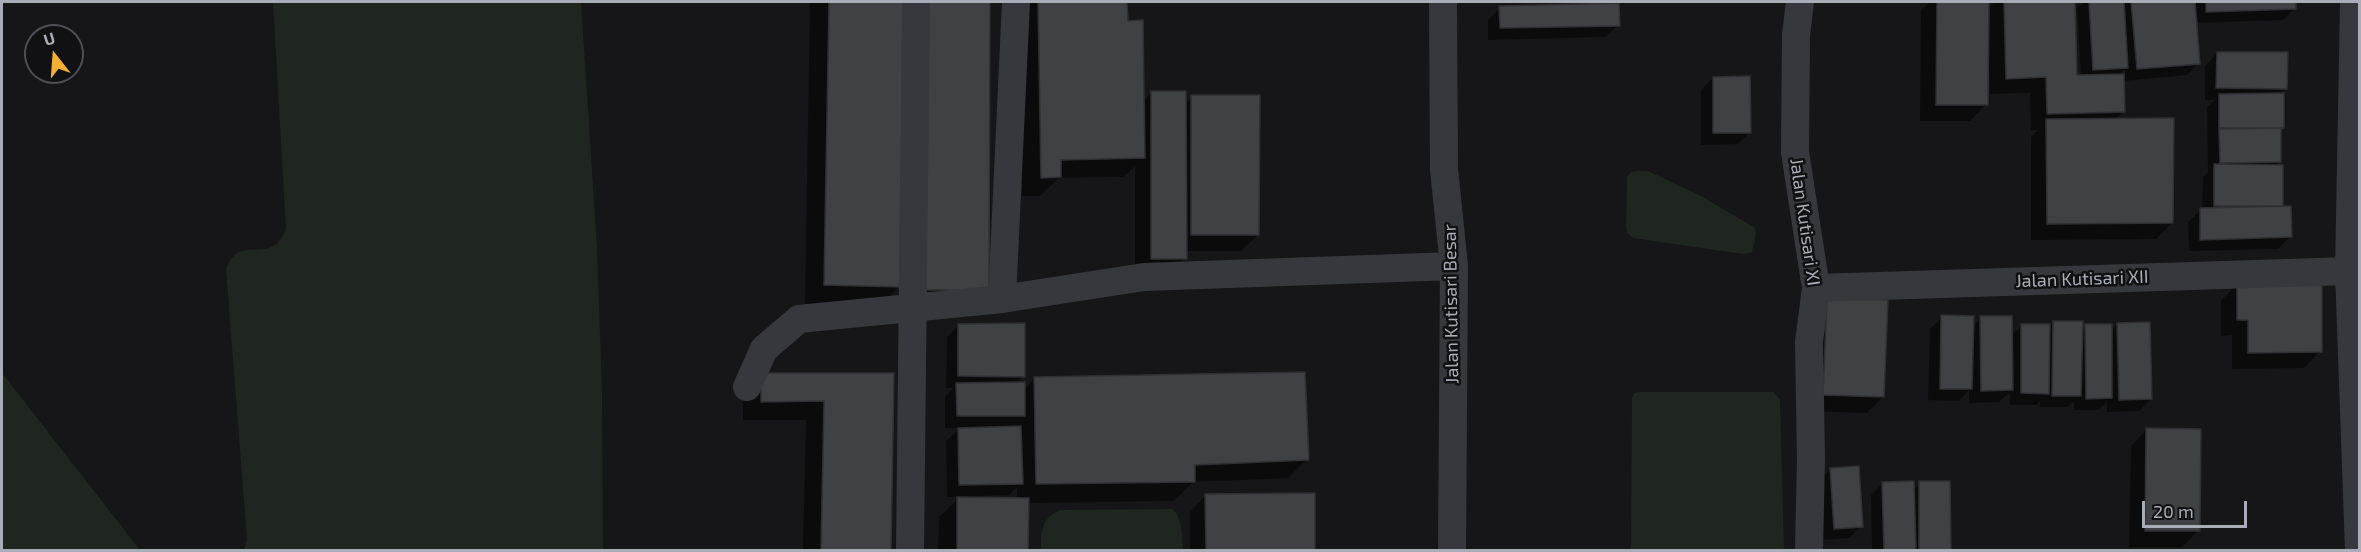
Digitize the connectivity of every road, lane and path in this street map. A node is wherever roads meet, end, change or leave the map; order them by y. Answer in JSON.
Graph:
{"nodes":[{"id":1,"x":916,"y":2,"type":"edge"},
{"id":2,"x":1016,"y":2,"type":"edge"},
{"id":3,"x":1443,"y":2,"type":"edge"},
{"id":4,"x":1800,"y":2,"type":"edge"},
{"id":5,"x":2354,"y":2,"type":"edge"},
{"id":6,"x":1454,"y":266,"type":"junction"},
{"id":7,"x":2349,"y":271,"type":"junction"},
{"id":8,"x":1816,"y":288,"type":"junction"},
{"id":9,"x":1002,"y":299,"type":"junction"},
{"id":10,"x":913,"y":309,"type":"junction"},
{"id":11,"x":747,"y":387,"type":"dead end"},
{"id":12,"x":1452,"y":543,"type":"edge"},
{"id":13,"x":910,"y":550,"type":"edge"},
{"id":14,"x":1809,"y":550,"type":"edge"},
{"id":15,"x":2359,"y":550,"type":"edge"}],
"edges":[{"from":1,"to":10,"type":"street"},
{"from":2,"to":9,"type":"street"},
{"from":3,"to":6,"type":"street","name":"Jalan Kutisari Besar"},
{"from":4,"to":8,"type":"street","name":"Jalan Kutisari XI"},
{"from":5,"to":7,"type":"street"},
{"from":6,"to":9,"type":"street"},
{"from":6,"to":12,"type":"street","name":"Jalan Kutisari Besar"},
{"from":7,"to":8,"type":"street","name":"Jalan Kutisari XII"},
{"from":7,"to":15,"type":"street"},
{"from":8,"to":14,"type":"street","name":"Jalan Kutisari XI"},
{"from":9,"to":10,"type":"street"},
{"from":10,"to":11,"type":"street"},
{"from":10,"to":13,"type":"street"}]}
